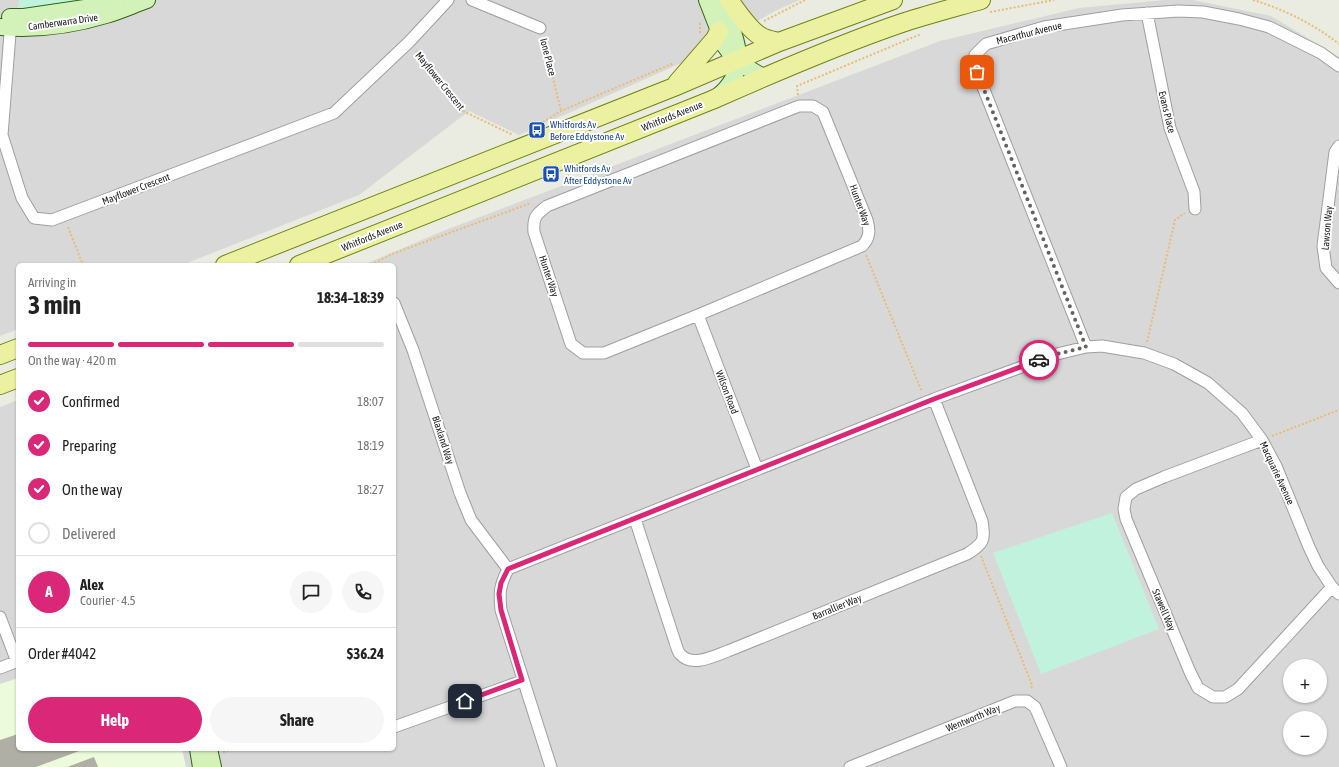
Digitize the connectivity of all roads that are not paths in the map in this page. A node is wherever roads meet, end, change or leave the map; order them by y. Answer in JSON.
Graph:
{"nodes":[{"id":1,"x":116,"y":0,"type":"edge"},
{"id":2,"x":147,"y":0,"type":"edge"},
{"id":3,"x":448,"y":0,"type":"edge"},
{"id":4,"x":472,"y":0,"type":"edge"},
{"id":5,"x":707,"y":0,"type":"edge"},
{"id":6,"x":720,"y":0,"type":"edge"},
{"id":7,"x":729,"y":0,"type":"edge"},
{"id":8,"x":893,"y":0,"type":"edge"},
{"id":9,"x":982,"y":7,"type":"edge"},
{"id":10,"x":1147,"y":12,"type":"junction"},
{"id":11,"x":6,"y":22,"type":"edge"},
{"id":12,"x":540,"y":28,"type":"road end"},
{"id":13,"x":719,"y":31,"type":"junction"},
{"id":14,"x":779,"y":42,"type":"junction"},
{"id":15,"x":738,"y":61,"type":"junction"},
{"id":16,"x":1339,"y":66,"type":"edge"},
{"id":17,"x":763,"y":78,"type":"junction"},
{"id":18,"x":674,"y":87,"type":"junction"},
{"id":19,"x":712,"y":100,"type":"junction"},
{"id":20,"x":1339,"y":146,"type":"edge"},
{"id":21,"x":1195,"y":209,"type":"road end"},
{"id":22,"x":230,"y":263,"type":"edge"},
{"id":23,"x":304,"y":263,"type":"edge"},
{"id":24,"x":1339,"y":283,"type":"edge"},
{"id":25,"x":396,"y":308,"type":"edge"},
{"id":26,"x":698,"y":315,"type":"junction"},
{"id":27,"x":1086,"y":347,"type":"junction"},
{"id":28,"x":16,"y":349,"type":"edge"},
{"id":29,"x":0,"y":355,"type":"edge"},
{"id":30,"x":16,"y":358,"type":"edge"},
{"id":31,"x":0,"y":362,"type":"edge"},
{"id":32,"x":16,"y":379,"type":"edge"},
{"id":33,"x":0,"y":385,"type":"edge"},
{"id":34,"x":930,"y":401,"type":"junction"},
{"id":35,"x":1262,"y":440,"type":"junction"},
{"id":36,"x":757,"y":469,"type":"junction"},
{"id":37,"x":634,"y":519,"type":"junction"},
{"id":38,"x":508,"y":569,"type":"junction"},
{"id":39,"x":1336,"y":590,"type":"edge"},
{"id":40,"x":0,"y":617,"type":"edge"},
{"id":41,"x":16,"y":659,"type":"edge"},
{"id":42,"x":16,"y":662,"type":"edge"},
{"id":43,"x":0,"y":668,"type":"edge"},
{"id":44,"x":522,"y":680,"type":"junction"},
{"id":45,"x":396,"y":726,"type":"edge"},
{"id":46,"x":198,"y":751,"type":"edge"},
{"id":47,"x":214,"y":751,"type":"edge"},
{"id":48,"x":201,"y":767,"type":"edge"},
{"id":49,"x":213,"y":767,"type":"edge"},
{"id":50,"x":551,"y":767,"type":"edge"},
{"id":51,"x":850,"y":767,"type":"edge"},
{"id":52,"x":1061,"y":767,"type":"edge"}],
"edges":[{"from":1,"to":11,"type":"street","name":"Camberwarra Drive"},
{"from":2,"to":11,"type":"street","name":"Camberwarra Drive"},
{"from":3,"to":11,"type":"street","name":"Mayflower Crescent"},
{"from":4,"to":12,"type":"street","name":"Ione Place"},
{"from":5,"to":13,"type":"street"},
{"from":6,"to":15,"type":"street"},
{"from":7,"to":14,"type":"main road"},
{"from":8,"to":14,"type":"main road"},
{"from":9,"to":17,"type":"main road","name":"Whitfords Avenue"},
{"from":10,"to":16,"type":"street","name":"Macarthur Avenue"},
{"from":10,"to":21,"type":"street","name":"Evans Place"},
{"from":10,"to":27,"type":"street","name":"Macarthur Avenue"},
{"from":13,"to":15,"type":"street"},
{"from":13,"to":18,"type":"main road"},
{"from":14,"to":15,"type":"main road"},
{"from":15,"to":17,"type":"street"},
{"from":15,"to":18,"type":"main road"},
{"from":15,"to":19,"type":"street"},
{"from":17,"to":19,"type":"main road","name":"Whitfords Avenue"},
{"from":18,"to":22,"type":"main road"},
{"from":19,"to":23,"type":"main road","name":"Whitfords Avenue"},
{"from":20,"to":24,"type":"street","name":"Lawson Way"},
{"from":25,"to":38,"type":"street","name":"Blaxland Way"},
{"from":26,"to":26,"type":"street","name":"Hunter Way"},
{"from":26,"to":36,"type":"street","name":"Wilson Road"},
{"from":27,"to":34,"type":"street","name":"Macquarie Avenue"},
{"from":27,"to":35,"type":"street","name":"Macquarie Avenue"},
{"from":28,"to":29,"type":"main road"},
{"from":30,"to":31,"type":"main road"},
{"from":32,"to":33,"type":"main road"},
{"from":34,"to":36,"type":"street","name":"Macquarie Avenue"},
{"from":34,"to":37,"type":"street","name":"Barrallier Way"},
{"from":35,"to":39,"type":"street","name":"Macquarie Avenue"},
{"from":35,"to":39,"type":"street","name":"Stawell Way"},
{"from":36,"to":37,"type":"street","name":"Macquarie Avenue"},
{"from":37,"to":38,"type":"street","name":"Macquarie Avenue"},
{"from":38,"to":44,"type":"street"},
{"from":40,"to":41,"type":"street"},
{"from":42,"to":43,"type":"street"},
{"from":44,"to":45,"type":"street"},
{"from":44,"to":50,"type":"street"},
{"from":46,"to":48,"type":"street"},
{"from":47,"to":49,"type":"street"},
{"from":51,"to":52,"type":"street","name":"Wentworth Way"}]}
